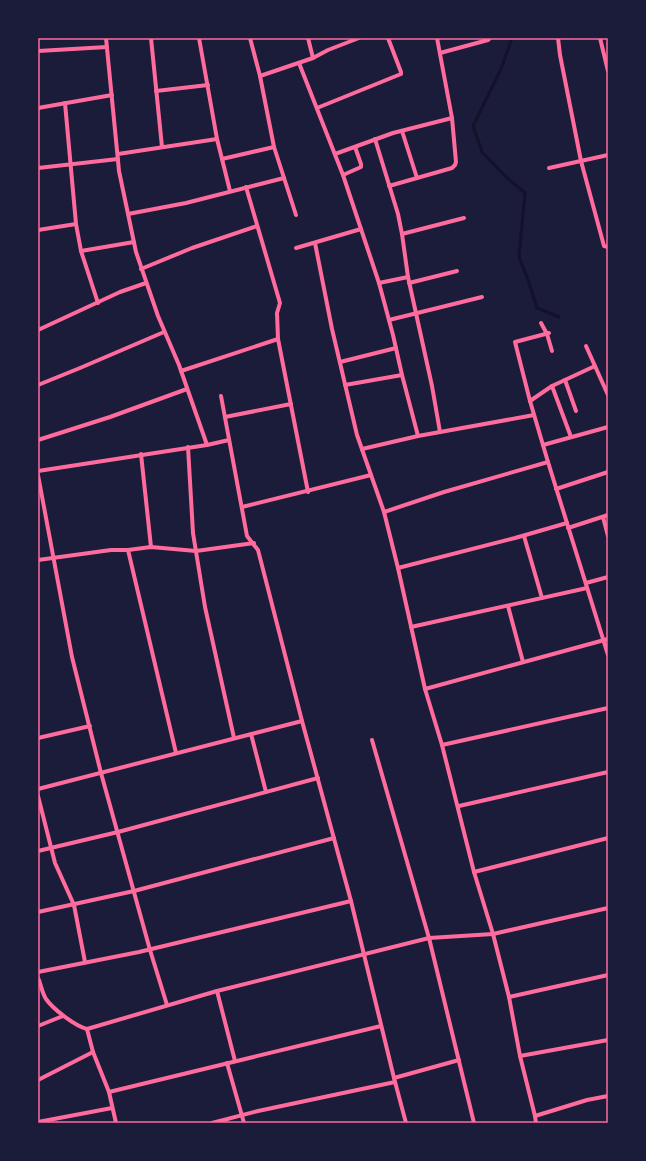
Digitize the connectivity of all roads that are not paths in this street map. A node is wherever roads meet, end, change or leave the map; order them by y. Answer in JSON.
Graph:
{"nodes":[{"id":1,"x":106,"y":38,"type":"edge"},
{"id":2,"x":151,"y":38,"type":"edge"},
{"id":3,"x":199,"y":38,"type":"edge"},
{"id":4,"x":250,"y":38,"type":"edge"},
{"id":5,"x":308,"y":38,"type":"edge"},
{"id":6,"x":359,"y":38,"type":"edge"},
{"id":7,"x":388,"y":38,"type":"edge"},
{"id":8,"x":437,"y":38,"type":"edge"},
{"id":9,"x":490,"y":38,"type":"edge"},
{"id":10,"x":558,"y":38,"type":"edge"},
{"id":11,"x":600,"y":38,"type":"edge"},
{"id":12,"x":107,"y":47,"type":"junction"},
{"id":13,"x":38,"y":51,"type":"edge"},
{"id":14,"x":440,"y":53,"type":"junction"},
{"id":15,"x":313,"y":58,"type":"junction"},
{"id":16,"x":300,"y":63,"type":"junction"},
{"id":17,"x":608,"y":71,"type":"edge"},
{"id":18,"x":260,"y":76,"type":"junction"},
{"id":19,"x":208,"y":85,"type":"junction"},
{"id":20,"x":156,"y":91,"type":"junction"},
{"id":21,"x":112,"y":96,"type":"junction"},
{"id":22,"x":65,"y":103,"type":"junction"},
{"id":23,"x":38,"y":108,"type":"edge"},
{"id":24,"x":317,"y":108,"type":"junction"},
{"id":25,"x":452,"y":118,"type":"junction"},
{"id":26,"x":402,"y":131,"type":"junction"},
{"id":27,"x":217,"y":139,"type":"junction"},
{"id":28,"x":375,"y":139,"type":"junction"},
{"id":29,"x":162,"y":147,"type":"junction"},
{"id":30,"x":355,"y":147,"type":"junction"},
{"id":31,"x":274,"y":148,"type":"junction"},
{"id":32,"x":118,"y":154,"type":"junction"},
{"id":33,"x":335,"y":154,"type":"junction"},
{"id":34,"x":608,"y":155,"type":"edge"},
{"id":35,"x":118,"y":159,"type":"junction"},
{"id":36,"x":222,"y":159,"type":"junction"},
{"id":37,"x":581,"y":161,"type":"junction"},
{"id":38,"x":70,"y":165,"type":"junction"},
{"id":39,"x":38,"y":168,"type":"edge"},
{"id":40,"x":549,"y":168,"type":"dead end"},
{"id":41,"x":343,"y":175,"type":"junction"},
{"id":42,"x":284,"y":178,"type":"junction"},
{"id":43,"x":417,"y":178,"type":"junction"},
{"id":44,"x":389,"y":186,"type":"junction"},
{"id":45,"x":246,"y":187,"type":"junction"},
{"id":46,"x":230,"y":191,"type":"junction"},
{"id":47,"x":128,"y":214,"type":"junction"},
{"id":48,"x":296,"y":215,"type":"dead end"},
{"id":49,"x":464,"y":218,"type":"dead end"},
{"id":50,"x":76,"y":224,"type":"junction"},
{"id":51,"x":257,"y":226,"type":"junction"},
{"id":52,"x":361,"y":229,"type":"junction"},
{"id":53,"x":38,"y":230,"type":"edge"},
{"id":54,"x":402,"y":234,"type":"junction"},
{"id":55,"x":134,"y":242,"type":"junction"},
{"id":56,"x":315,"y":243,"type":"junction"},
{"id":57,"x":608,"y":247,"type":"edge"},
{"id":58,"x":296,"y":248,"type":"dead end"},
{"id":59,"x":81,"y":251,"type":"junction"},
{"id":60,"x":141,"y":269,"type":"junction"},
{"id":61,"x":457,"y":271,"type":"dead end"},
{"id":62,"x":408,"y":277,"type":"junction"},
{"id":63,"x":146,"y":283,"type":"junction"},
{"id":64,"x":379,"y":283,"type":"junction"},
{"id":65,"x":409,"y":283,"type":"junction"},
{"id":66,"x":482,"y":297,"type":"dead end"},
{"id":67,"x":98,"y":303,"type":"junction"},
{"id":68,"x":417,"y":314,"type":"junction"},
{"id":69,"x":389,"y":320,"type":"junction"},
{"id":70,"x":541,"y":323,"type":"dead end"},
{"id":71,"x":38,"y":329,"type":"edge"},
{"id":72,"x":164,"y":332,"type":"junction"},
{"id":73,"x":548,"y":334,"type":"junction"},
{"id":74,"x":278,"y":339,"type":"junction"},
{"id":75,"x":586,"y":346,"type":"dead end"},
{"id":76,"x":396,"y":348,"type":"junction"},
{"id":77,"x":552,"y":351,"type":"dead end"},
{"id":78,"x":340,"y":362,"type":"junction"},
{"id":79,"x":595,"y":366,"type":"junction"},
{"id":80,"x":181,"y":371,"type":"junction"},
{"id":81,"x":402,"y":375,"type":"junction"},
{"id":82,"x":565,"y":380,"type":"junction"},
{"id":83,"x":38,"y":385,"type":"edge"},
{"id":84,"x":345,"y":385,"type":"junction"},
{"id":85,"x":552,"y":386,"type":"junction"},
{"id":86,"x":187,"y":389,"type":"junction"},
{"id":87,"x":608,"y":395,"type":"edge"},
{"id":88,"x":221,"y":396,"type":"dead end"},
{"id":89,"x":530,"y":401,"type":"junction"},
{"id":90,"x":291,"y":404,"type":"junction"},
{"id":91,"x":576,"y":411,"type":"dead end"},
{"id":92,"x":534,"y":415,"type":"junction"},
{"id":93,"x":225,"y":417,"type":"junction"},
{"id":94,"x":608,"y":427,"type":"edge"},
{"id":95,"x":440,"y":432,"type":"junction"},
{"id":96,"x":418,"y":436,"type":"junction"},
{"id":97,"x":571,"y":437,"type":"junction"},
{"id":98,"x":38,"y":440,"type":"edge"},
{"id":99,"x":229,"y":440,"type":"junction"},
{"id":100,"x":207,"y":445,"type":"junction"},
{"id":101,"x":543,"y":445,"type":"junction"},
{"id":102,"x":188,"y":447,"type":"junction"},
{"id":103,"x":362,"y":449,"type":"junction"},
{"id":104,"x":141,"y":454,"type":"junction"},
{"id":105,"x":548,"y":462,"type":"junction"},
{"id":106,"x":38,"y":471,"type":"edge"},
{"id":107,"x":608,"y":472,"type":"edge"},
{"id":108,"x":38,"y":475,"type":"edge"},
{"id":109,"x":371,"y":475,"type":"junction"},
{"id":110,"x":556,"y":488,"type":"junction"},
{"id":111,"x":308,"y":492,"type":"junction"},
{"id":112,"x":242,"y":507,"type":"junction"},
{"id":113,"x":384,"y":512,"type":"junction"},
{"id":114,"x":608,"y":515,"type":"edge"},
{"id":115,"x":603,"y":517,"type":"junction"},
{"id":116,"x":567,"y":526,"type":"junction"},
{"id":117,"x":524,"y":536,"type":"junction"},
{"id":118,"x":608,"y":536,"type":"edge"},
{"id":119,"x":254,"y":543,"type":"junction"},
{"id":120,"x":151,"y":547,"type":"junction"},
{"id":121,"x":128,"y":550,"type":"junction"},
{"id":122,"x":196,"y":551,"type":"junction"},
{"id":123,"x":54,"y":558,"type":"junction"},
{"id":124,"x":38,"y":560,"type":"edge"},
{"id":125,"x":398,"y":568,"type":"junction"},
{"id":126,"x":608,"y":577,"type":"edge"},
{"id":127,"x":586,"y":583,"type":"junction"},
{"id":128,"x":587,"y":588,"type":"junction"},
{"id":129,"x":542,"y":598,"type":"junction"},
{"id":130,"x":508,"y":606,"type":"junction"},
{"id":131,"x":411,"y":627,"type":"junction"},
{"id":132,"x":608,"y":639,"type":"edge"},
{"id":133,"x":603,"y":640,"type":"junction"},
{"id":134,"x":608,"y":655,"type":"edge"},
{"id":135,"x":523,"y":662,"type":"junction"},
{"id":136,"x":425,"y":689,"type":"junction"},
{"id":137,"x":608,"y":708,"type":"edge"},
{"id":138,"x":302,"y":721,"type":"junction"},
{"id":139,"x":90,"y":726,"type":"junction"},
{"id":140,"x":251,"y":734,"type":"junction"},
{"id":141,"x":38,"y":738,"type":"edge"},
{"id":142,"x":234,"y":738,"type":"junction"},
{"id":143,"x":372,"y":740,"type":"dead end"},
{"id":144,"x":442,"y":745,"type":"junction"},
{"id":145,"x":176,"y":753,"type":"junction"},
{"id":146,"x":608,"y":772,"type":"edge"},
{"id":147,"x":101,"y":773,"type":"junction"},
{"id":148,"x":318,"y":778,"type":"junction"},
{"id":149,"x":38,"y":789,"type":"edge"},
{"id":150,"x":266,"y":792,"type":"junction"},
{"id":151,"x":38,"y":796,"type":"edge"},
{"id":152,"x":458,"y":806,"type":"junction"},
{"id":153,"x":118,"y":832,"type":"junction"},
{"id":154,"x":334,"y":838,"type":"junction"},
{"id":155,"x":608,"y":838,"type":"edge"},
{"id":156,"x":51,"y":848,"type":"junction"},
{"id":157,"x":38,"y":851,"type":"edge"},
{"id":158,"x":474,"y":872,"type":"junction"},
{"id":159,"x":134,"y":891,"type":"junction"},
{"id":160,"x":351,"y":901,"type":"junction"},
{"id":161,"x":74,"y":905,"type":"junction"},
{"id":162,"x":608,"y":908,"type":"edge"},
{"id":163,"x":38,"y":912,"type":"edge"},
{"id":164,"x":493,"y":934,"type":"junction"},
{"id":165,"x":429,"y":938,"type":"junction"},
{"id":166,"x":150,"y":950,"type":"junction"},
{"id":167,"x":364,"y":954,"type":"junction"},
{"id":168,"x":85,"y":962,"type":"junction"},
{"id":169,"x":38,"y":972,"type":"edge"},
{"id":170,"x":608,"y":975,"type":"edge"},
{"id":171,"x":38,"y":978,"type":"edge"},
{"id":172,"x":217,"y":991,"type":"junction"},
{"id":173,"x":510,"y":997,"type":"junction"},
{"id":174,"x":167,"y":1005,"type":"junction"},
{"id":175,"x":63,"y":1016,"type":"junction"},
{"id":176,"x":38,"y":1026,"type":"edge"},
{"id":177,"x":381,"y":1026,"type":"junction"},
{"id":178,"x":87,"y":1029,"type":"junction"},
{"id":179,"x":608,"y":1040,"type":"edge"},
{"id":180,"x":93,"y":1052,"type":"junction"},
{"id":181,"x":520,"y":1056,"type":"junction"},
{"id":182,"x":459,"y":1060,"type":"junction"},
{"id":183,"x":235,"y":1061,"type":"junction"},
{"id":184,"x":227,"y":1063,"type":"junction"},
{"id":185,"x":38,"y":1080,"type":"edge"},
{"id":186,"x":395,"y":1080,"type":"junction"},
{"id":187,"x":109,"y":1092,"type":"junction"},
{"id":188,"x":608,"y":1096,"type":"edge"},
{"id":189,"x":112,"y":1108,"type":"junction"},
{"id":190,"x":242,"y":1116,"type":"junction"},
{"id":191,"x":535,"y":1116,"type":"junction"},
{"id":192,"x":38,"y":1122,"type":"edge"},
{"id":193,"x":116,"y":1123,"type":"edge"},
{"id":194,"x":212,"y":1123,"type":"edge"},
{"id":195,"x":244,"y":1123,"type":"edge"},
{"id":196,"x":406,"y":1123,"type":"edge"},
{"id":197,"x":474,"y":1123,"type":"edge"},
{"id":198,"x":536,"y":1123,"type":"edge"}],
"edges":[{"from":1,"to":12,"type":"street"},
{"from":2,"to":20,"type":"street"},
{"from":3,"to":19,"type":"street"},
{"from":4,"to":18,"type":"street"},
{"from":5,"to":15,"type":"street"},
{"from":6,"to":15,"type":"street"},
{"from":7,"to":24,"type":"street"},
{"from":8,"to":14,"type":"street"},
{"from":9,"to":14,"type":"street"},
{"from":10,"to":37,"type":"street"},
{"from":11,"to":17,"type":"street"},
{"from":12,"to":13,"type":"street"},
{"from":12,"to":21,"type":"street"},
{"from":14,"to":25,"type":"street"},
{"from":15,"to":16,"type":"street"},
{"from":16,"to":18,"type":"street"},
{"from":16,"to":24,"type":"street"},
{"from":18,"to":31,"type":"street"},
{"from":19,"to":20,"type":"street"},
{"from":19,"to":27,"type":"street"},
{"from":20,"to":29,"type":"street"},
{"from":21,"to":22,"type":"street"},
{"from":21,"to":32,"type":"street"},
{"from":22,"to":23,"type":"street"},
{"from":22,"to":38,"type":"street"},
{"from":24,"to":33,"type":"street"},
{"from":25,"to":26,"type":"street"},
{"from":25,"to":43,"type":"street"},
{"from":26,"to":28,"type":"street"},
{"from":26,"to":43,"type":"street"},
{"from":27,"to":29,"type":"street"},
{"from":27,"to":36,"type":"street"},
{"from":28,"to":30,"type":"street"},
{"from":28,"to":44,"type":"street"},
{"from":29,"to":32,"type":"street"},
{"from":30,"to":33,"type":"street"},
{"from":30,"to":41,"type":"street"},
{"from":31,"to":36,"type":"street"},
{"from":31,"to":42,"type":"street"},
{"from":32,"to":35,"type":"street"},
{"from":33,"to":41,"type":"street"},
{"from":34,"to":37,"type":"street"},
{"from":35,"to":38,"type":"street"},
{"from":35,"to":47,"type":"street"},
{"from":36,"to":46,"type":"street"},
{"from":37,"to":40,"type":"street"},
{"from":37,"to":57,"type":"street"},
{"from":38,"to":39,"type":"street"},
{"from":38,"to":50,"type":"street"},
{"from":41,"to":52,"type":"street"},
{"from":42,"to":45,"type":"street"},
{"from":42,"to":48,"type":"street"},
{"from":43,"to":44,"type":"street"},
{"from":44,"to":54,"type":"street"},
{"from":45,"to":46,"type":"street"},
{"from":45,"to":51,"type":"street"},
{"from":46,"to":47,"type":"street"},
{"from":47,"to":55,"type":"street"},
{"from":49,"to":54,"type":"street"},
{"from":50,"to":53,"type":"street"},
{"from":50,"to":59,"type":"street"},
{"from":51,"to":60,"type":"street"},
{"from":51,"to":74,"type":"street"},
{"from":52,"to":56,"type":"street"},
{"from":52,"to":64,"type":"street"},
{"from":54,"to":62,"type":"street"},
{"from":55,"to":59,"type":"street"},
{"from":55,"to":60,"type":"street"},
{"from":56,"to":58,"type":"street"},
{"from":56,"to":78,"type":"street"},
{"from":59,"to":67,"type":"street"},
{"from":60,"to":63,"type":"street"},
{"from":61,"to":65,"type":"street"},
{"from":62,"to":64,"type":"street"},
{"from":62,"to":65,"type":"street"},
{"from":63,"to":67,"type":"street"},
{"from":63,"to":72,"type":"street"},
{"from":64,"to":69,"type":"street"},
{"from":65,"to":68,"type":"street"},
{"from":66,"to":68,"type":"street"},
{"from":67,"to":71,"type":"street"},
{"from":68,"to":69,"type":"street"},
{"from":68,"to":95,"type":"street"},
{"from":69,"to":76,"type":"street"},
{"from":70,"to":73,"type":"street"},
{"from":72,"to":80,"type":"street"},
{"from":72,"to":83,"type":"street"},
{"from":73,"to":77,"type":"street"},
{"from":73,"to":89,"type":"street"},
{"from":74,"to":80,"type":"street"},
{"from":74,"to":90,"type":"street"},
{"from":75,"to":79,"type":"street"},
{"from":76,"to":78,"type":"street"},
{"from":76,"to":81,"type":"street"},
{"from":78,"to":84,"type":"street"},
{"from":79,"to":82,"type":"street"},
{"from":79,"to":87,"type":"street"},
{"from":80,"to":86,"type":"street"},
{"from":81,"to":84,"type":"street"},
{"from":81,"to":96,"type":"street"},
{"from":82,"to":85,"type":"street"},
{"from":82,"to":91,"type":"street"},
{"from":84,"to":103,"type":"street"},
{"from":85,"to":89,"type":"street"},
{"from":85,"to":97,"type":"street"},
{"from":86,"to":98,"type":"street"},
{"from":86,"to":100,"type":"street"},
{"from":88,"to":93,"type":"street"},
{"from":89,"to":92,"type":"street"},
{"from":90,"to":93,"type":"street"},
{"from":90,"to":111,"type":"street"},
{"from":92,"to":95,"type":"street"},
{"from":92,"to":101,"type":"street"},
{"from":93,"to":99,"type":"street"},
{"from":94,"to":97,"type":"street"},
{"from":95,"to":96,"type":"street"},
{"from":96,"to":103,"type":"street"},
{"from":97,"to":101,"type":"street"},
{"from":99,"to":100,"type":"street"},
{"from":99,"to":112,"type":"street"},
{"from":100,"to":102,"type":"street"},
{"from":101,"to":105,"type":"street"},
{"from":102,"to":104,"type":"street"},
{"from":102,"to":122,"type":"street"},
{"from":103,"to":109,"type":"street"},
{"from":104,"to":106,"type":"street"},
{"from":104,"to":120,"type":"street"},
{"from":105,"to":110,"type":"street"},
{"from":105,"to":113,"type":"street"},
{"from":107,"to":110,"type":"street"},
{"from":108,"to":123,"type":"street"},
{"from":109,"to":111,"type":"street"},
{"from":109,"to":113,"type":"street"},
{"from":110,"to":116,"type":"street"},
{"from":111,"to":112,"type":"street"},
{"from":112,"to":119,"type":"street"},
{"from":113,"to":125,"type":"street"},
{"from":114,"to":115,"type":"street"},
{"from":115,"to":116,"type":"street"},
{"from":115,"to":118,"type":"street"},
{"from":116,"to":117,"type":"street"},
{"from":116,"to":127,"type":"street"},
{"from":117,"to":125,"type":"street"},
{"from":117,"to":129,"type":"street"},
{"from":119,"to":122,"type":"street"},
{"from":119,"to":138,"type":"street"},
{"from":120,"to":121,"type":"street"},
{"from":120,"to":122,"type":"street"},
{"from":121,"to":123,"type":"street"},
{"from":121,"to":145,"type":"street"},
{"from":122,"to":142,"type":"street"},
{"from":123,"to":124,"type":"street"},
{"from":123,"to":139,"type":"street"},
{"from":125,"to":131,"type":"street"},
{"from":126,"to":127,"type":"street"},
{"from":127,"to":128,"type":"street"},
{"from":128,"to":129,"type":"street"},
{"from":128,"to":133,"type":"street"},
{"from":129,"to":130,"type":"street"},
{"from":130,"to":131,"type":"street"},
{"from":130,"to":135,"type":"street"},
{"from":131,"to":136,"type":"street"},
{"from":132,"to":133,"type":"street"},
{"from":133,"to":134,"type":"street"},
{"from":133,"to":135,"type":"street"},
{"from":135,"to":136,"type":"street"},
{"from":136,"to":144,"type":"street"},
{"from":137,"to":144,"type":"street"},
{"from":138,"to":140,"type":"street"},
{"from":138,"to":148,"type":"street"},
{"from":139,"to":141,"type":"street"},
{"from":139,"to":147,"type":"street"},
{"from":140,"to":142,"type":"street"},
{"from":140,"to":150,"type":"street"},
{"from":142,"to":145,"type":"street"},
{"from":143,"to":165,"type":"street"},
{"from":144,"to":152,"type":"street"},
{"from":145,"to":147,"type":"street"},
{"from":146,"to":152,"type":"street"},
{"from":147,"to":149,"type":"street"},
{"from":147,"to":153,"type":"street"},
{"from":148,"to":150,"type":"street"},
{"from":148,"to":154,"type":"street"},
{"from":150,"to":153,"type":"street"},
{"from":151,"to":156,"type":"street"},
{"from":152,"to":158,"type":"street"},
{"from":153,"to":156,"type":"street"},
{"from":153,"to":159,"type":"street"},
{"from":154,"to":159,"type":"street"},
{"from":154,"to":160,"type":"street"},
{"from":155,"to":158,"type":"street"},
{"from":156,"to":157,"type":"street"},
{"from":156,"to":161,"type":"street"},
{"from":158,"to":164,"type":"street"},
{"from":159,"to":161,"type":"street"},
{"from":159,"to":166,"type":"street"},
{"from":160,"to":166,"type":"street"},
{"from":160,"to":167,"type":"street"},
{"from":161,"to":163,"type":"street"},
{"from":161,"to":168,"type":"street"},
{"from":162,"to":164,"type":"street"},
{"from":164,"to":165,"type":"street"},
{"from":164,"to":173,"type":"street"},
{"from":165,"to":167,"type":"street"},
{"from":165,"to":182,"type":"street"},
{"from":166,"to":168,"type":"street"},
{"from":166,"to":174,"type":"street"},
{"from":167,"to":172,"type":"street"},
{"from":167,"to":177,"type":"street"},
{"from":168,"to":169,"type":"street"},
{"from":170,"to":173,"type":"street"},
{"from":171,"to":175,"type":"street"},
{"from":172,"to":174,"type":"street"},
{"from":172,"to":183,"type":"street"},
{"from":173,"to":181,"type":"street"},
{"from":174,"to":178,"type":"street"},
{"from":175,"to":176,"type":"street"},
{"from":175,"to":178,"type":"street"},
{"from":177,"to":183,"type":"street"},
{"from":177,"to":186,"type":"street"},
{"from":178,"to":180,"type":"street"},
{"from":179,"to":181,"type":"street"},
{"from":180,"to":185,"type":"street"},
{"from":180,"to":187,"type":"street"},
{"from":181,"to":191,"type":"street"},
{"from":182,"to":186,"type":"street"},
{"from":182,"to":197,"type":"street"},
{"from":183,"to":184,"type":"street"},
{"from":184,"to":187,"type":"street"},
{"from":184,"to":190,"type":"street"},
{"from":186,"to":190,"type":"street"},
{"from":186,"to":196,"type":"street"},
{"from":187,"to":189,"type":"street"},
{"from":188,"to":191,"type":"street"},
{"from":189,"to":192,"type":"street"},
{"from":189,"to":193,"type":"street"},
{"from":190,"to":194,"type":"street"},
{"from":190,"to":195,"type":"street"},
{"from":191,"to":198,"type":"street"}]}
